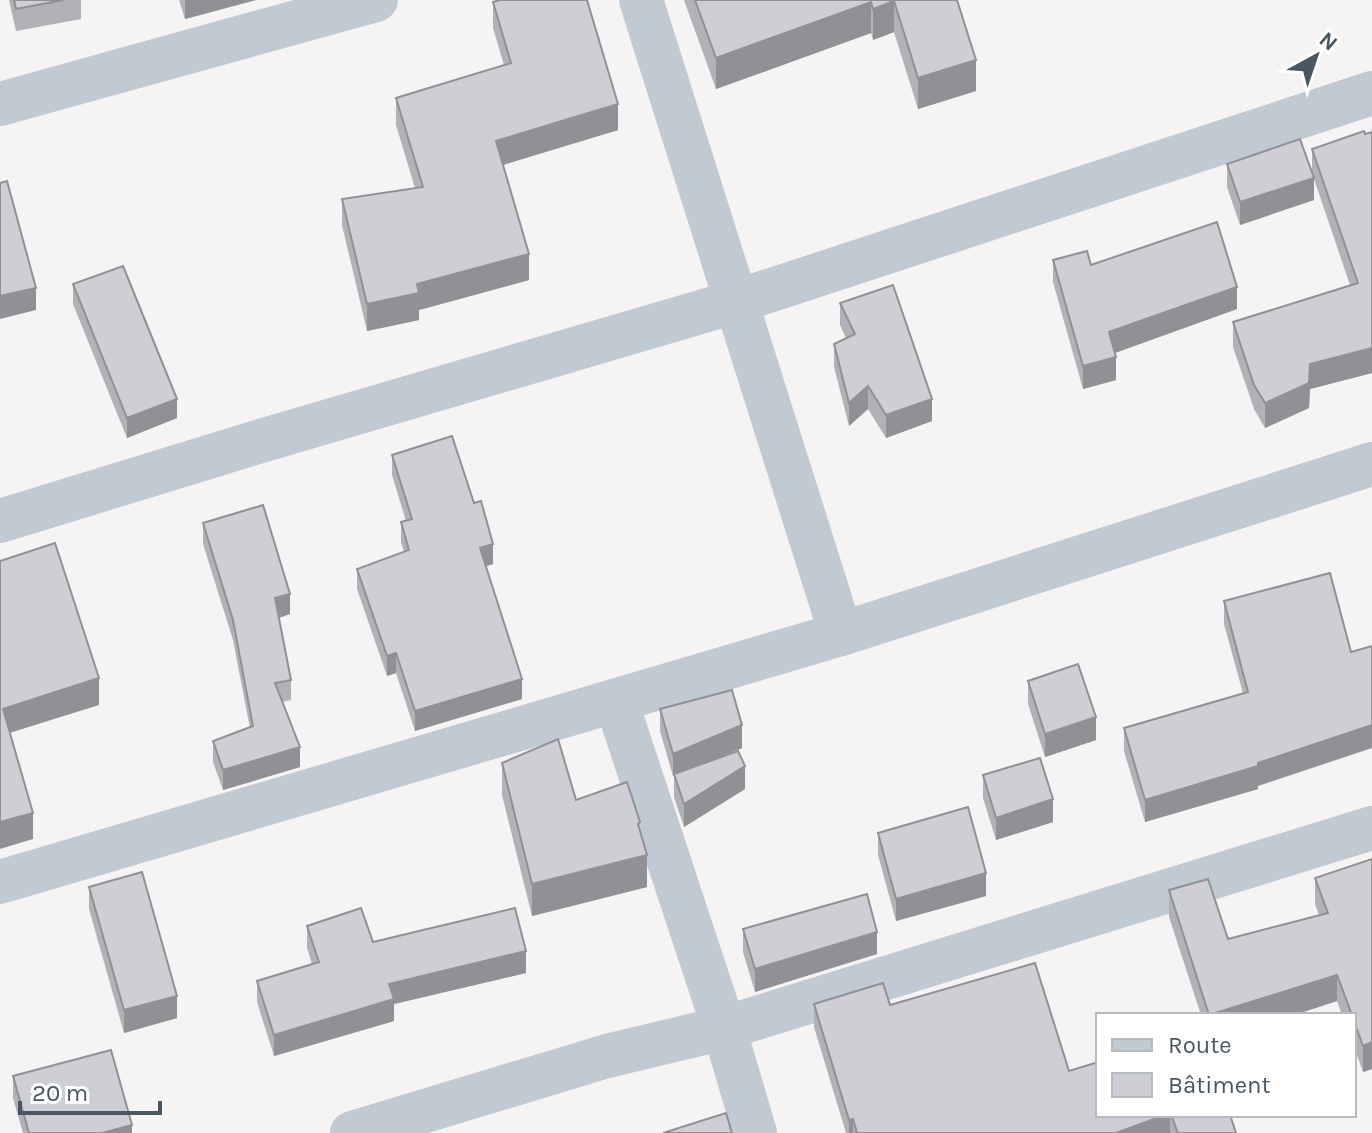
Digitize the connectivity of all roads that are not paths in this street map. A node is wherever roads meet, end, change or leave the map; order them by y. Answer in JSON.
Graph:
{"nodes":[{"id":1,"x":641,"y":0,"type":"edge"},
{"id":2,"x":361,"y":3,"type":"edge"},
{"id":3,"x":1372,"y":93,"type":"edge"},
{"id":4,"x":0,"y":104,"type":"edge"},
{"id":5,"x":738,"y":301,"type":"junction"},
{"id":6,"x":1372,"y":464,"type":"edge"},
{"id":7,"x":0,"y":521,"type":"edge"},
{"id":8,"x":841,"y":634,"type":"junction"},
{"id":9,"x":616,"y":701,"type":"junction"},
{"id":10,"x":1372,"y":828,"type":"edge"},
{"id":11,"x":0,"y":882,"type":"edge"},
{"id":12,"x":724,"y":1028,"type":"junction"},
{"id":13,"x":352,"y":1133,"type":"edge"},
{"id":14,"x":755,"y":1133,"type":"edge"}],
"edges":[{"from":1,"to":5,"type":"street"},
{"from":2,"to":4,"type":"street"},
{"from":3,"to":5,"type":"street"},
{"from":5,"to":7,"type":"street"},
{"from":5,"to":8,"type":"street"},
{"from":6,"to":8,"type":"street"},
{"from":8,"to":9,"type":"street"},
{"from":9,"to":11,"type":"street"},
{"from":9,"to":12,"type":"street"},
{"from":10,"to":12,"type":"street"},
{"from":12,"to":13,"type":"street"},
{"from":12,"to":14,"type":"street"}]}
